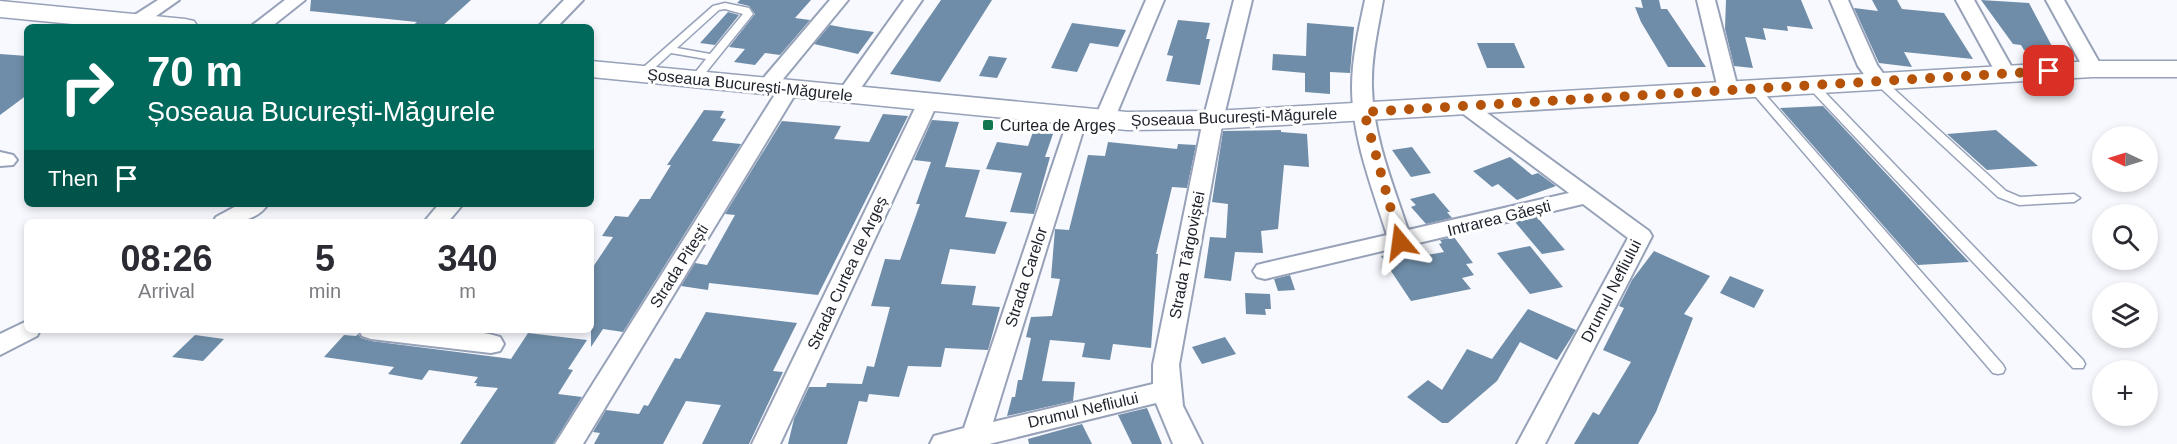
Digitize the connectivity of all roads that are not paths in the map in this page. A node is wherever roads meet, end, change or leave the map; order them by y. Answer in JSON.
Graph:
{"nodes":[{"id":1,"x":170,"y":0,"type":"edge"},
{"id":2,"x":296,"y":0,"type":"edge"},
{"id":3,"x":574,"y":0,"type":"edge"},
{"id":4,"x":839,"y":0,"type":"edge"},
{"id":5,"x":913,"y":0,"type":"edge"},
{"id":6,"x":1155,"y":0,"type":"edge"},
{"id":7,"x":1243,"y":0,"type":"edge"},
{"id":8,"x":1374,"y":0,"type":"edge"},
{"id":9,"x":1706,"y":0,"type":"edge"},
{"id":10,"x":1839,"y":0,"type":"edge"},
{"id":11,"x":1965,"y":0,"type":"edge"},
{"id":12,"x":2055,"y":0,"type":"edge"},
{"id":13,"x":0,"y":9,"type":"edge"},
{"id":14,"x":136,"y":22,"type":"junction"},
{"id":15,"x":156,"y":24,"type":"edge"},
{"id":16,"x":263,"y":24,"type":"edge"},
{"id":17,"x":550,"y":24,"type":"edge"},
{"id":18,"x":669,"y":50,"type":"junction"},
{"id":19,"x":713,"y":57,"type":"junction"},
{"id":20,"x":2172,"y":68,"type":"edge"},
{"id":21,"x":594,"y":69,"type":"edge"},
{"id":22,"x":2093,"y":69,"type":"junction"},
{"id":23,"x":2005,"y":73,"type":"junction"},
{"id":24,"x":642,"y":74,"type":"junction"},
{"id":25,"x":695,"y":79,"type":"junction"},
{"id":26,"x":1878,"y":80,"type":"junction"},
{"id":27,"x":1811,"y":84,"type":"junction"},
{"id":28,"x":778,"y":87,"type":"junction"},
{"id":29,"x":1741,"y":88,"type":"junction"},
{"id":30,"x":848,"y":94,"type":"junction"},
{"id":31,"x":928,"y":102,"type":"junction"},
{"id":32,"x":1465,"y":106,"type":"junction"},
{"id":33,"x":1364,"y":112,"type":"junction"},
{"id":34,"x":1091,"y":119,"type":"junction"},
{"id":35,"x":1213,"y":120,"type":"junction"},
{"id":36,"x":1588,"y":196,"type":"junction"},
{"id":37,"x":2074,"y":198,"type":"dead end"},
{"id":38,"x":252,"y":207,"type":"edge"},
{"id":39,"x":449,"y":207,"type":"edge"},
{"id":40,"x":230,"y":219,"type":"edge"},
{"id":41,"x":438,"y":219,"type":"edge"},
{"id":42,"x":1400,"y":242,"type":"junction"},
{"id":43,"x":1265,"y":271,"type":"dead end"},
{"id":44,"x":24,"y":332,"type":"edge"},
{"id":45,"x":398,"y":333,"type":"edge"},
{"id":46,"x":491,"y":344,"type":"dead end"},
{"id":47,"x":0,"y":346,"type":"edge"},
{"id":48,"x":2078,"y":364,"type":"dead end"},
{"id":49,"x":1998,"y":369,"type":"dead end"},
{"id":50,"x":1165,"y":391,"type":"junction"},
{"id":51,"x":975,"y":436,"type":"junction"},
{"id":52,"x":569,"y":444,"type":"edge"},
{"id":53,"x":766,"y":444,"type":"edge"},
{"id":54,"x":944,"y":444,"type":"edge"},
{"id":55,"x":1188,"y":444,"type":"edge"},
{"id":56,"x":1531,"y":444,"type":"edge"}],
"edges":[{"from":1,"to":14,"type":"street"},
{"from":2,"to":16,"type":"street"},
{"from":3,"to":17,"type":"street"},
{"from":4,"to":28,"type":"street","name":"Strada Pitești"},
{"from":5,"to":30,"type":"street"},
{"from":6,"to":34,"type":"street","name":"Strada Carelor"},
{"from":7,"to":35,"type":"street","name":"Strada Târgoviștei"},
{"from":8,"to":33,"type":"street"},
{"from":9,"to":29,"type":"street"},
{"from":10,"to":26,"type":"street"},
{"from":11,"to":23,"type":"street"},
{"from":12,"to":22,"type":"street"},
{"from":13,"to":14,"type":"main road"},
{"from":14,"to":15,"type":"main road"},
{"from":18,"to":19,"type":"lane"},
{"from":18,"to":19,"type":"lane"},
{"from":18,"to":24,"type":"lane"},
{"from":19,"to":25,"type":"lane"},
{"from":20,"to":22,"type":"main road","name":"Șoseaua București-Măgurele"},
{"from":21,"to":24,"type":"main road","name":"Șoseaua București-Măgurele"},
{"from":22,"to":23,"type":"main road","name":"Șoseaua București-Măgurele"},
{"from":23,"to":26,"type":"main road","name":"Șoseaua București-Măgurele"},
{"from":24,"to":25,"type":"main road","name":"Șoseaua București-Măgurele"},
{"from":25,"to":28,"type":"main road","name":"Șoseaua București-Măgurele"},
{"from":26,"to":27,"type":"main road","name":"Șoseaua București-Măgurele"},
{"from":26,"to":37,"type":"lane"},
{"from":27,"to":29,"type":"main road","name":"Șoseaua București-Măgurele"},
{"from":27,"to":48,"type":"lane"},
{"from":28,"to":30,"type":"main road","name":"Șoseaua București-Măgurele"},
{"from":28,"to":52,"type":"street","name":"Strada Pitești"},
{"from":29,"to":32,"type":"main road","name":"Șoseaua București-Măgurele"},
{"from":29,"to":49,"type":"lane"},
{"from":30,"to":31,"type":"main road","name":"Șoseaua București-Măgurele"},
{"from":31,"to":34,"type":"main road","name":"Șoseaua București-Măgurele"},
{"from":31,"to":53,"type":"street","name":"Strada Curtea de Argeș"},
{"from":32,"to":33,"type":"main road","name":"Șoseaua București-Măgurele"},
{"from":32,"to":36,"type":"street","name":"Drumul Nefliului"},
{"from":33,"to":35,"type":"main road","name":"Șoseaua București-Măgurele"},
{"from":33,"to":42,"type":"street"},
{"from":34,"to":35,"type":"main road","name":"Șoseaua București-Măgurele"},
{"from":34,"to":51,"type":"street","name":"Strada Carelor"},
{"from":35,"to":50,"type":"street","name":"Strada Târgoviștei"},
{"from":36,"to":42,"type":"street","name":"Intrarea Găești"},
{"from":36,"to":56,"type":"street","name":"Drumul Nefliului"},
{"from":38,"to":40,"type":"street"},
{"from":39,"to":41,"type":"street"},
{"from":42,"to":43,"type":"street","name":"Intrarea Găești"},
{"from":44,"to":47,"type":"street"},
{"from":45,"to":46,"type":"street"},
{"from":50,"to":51,"type":"street","name":"Drumul Nefliului"},
{"from":50,"to":55,"type":"street"},
{"from":51,"to":54,"type":"street","name":"Drumul Nefliului"}]}
